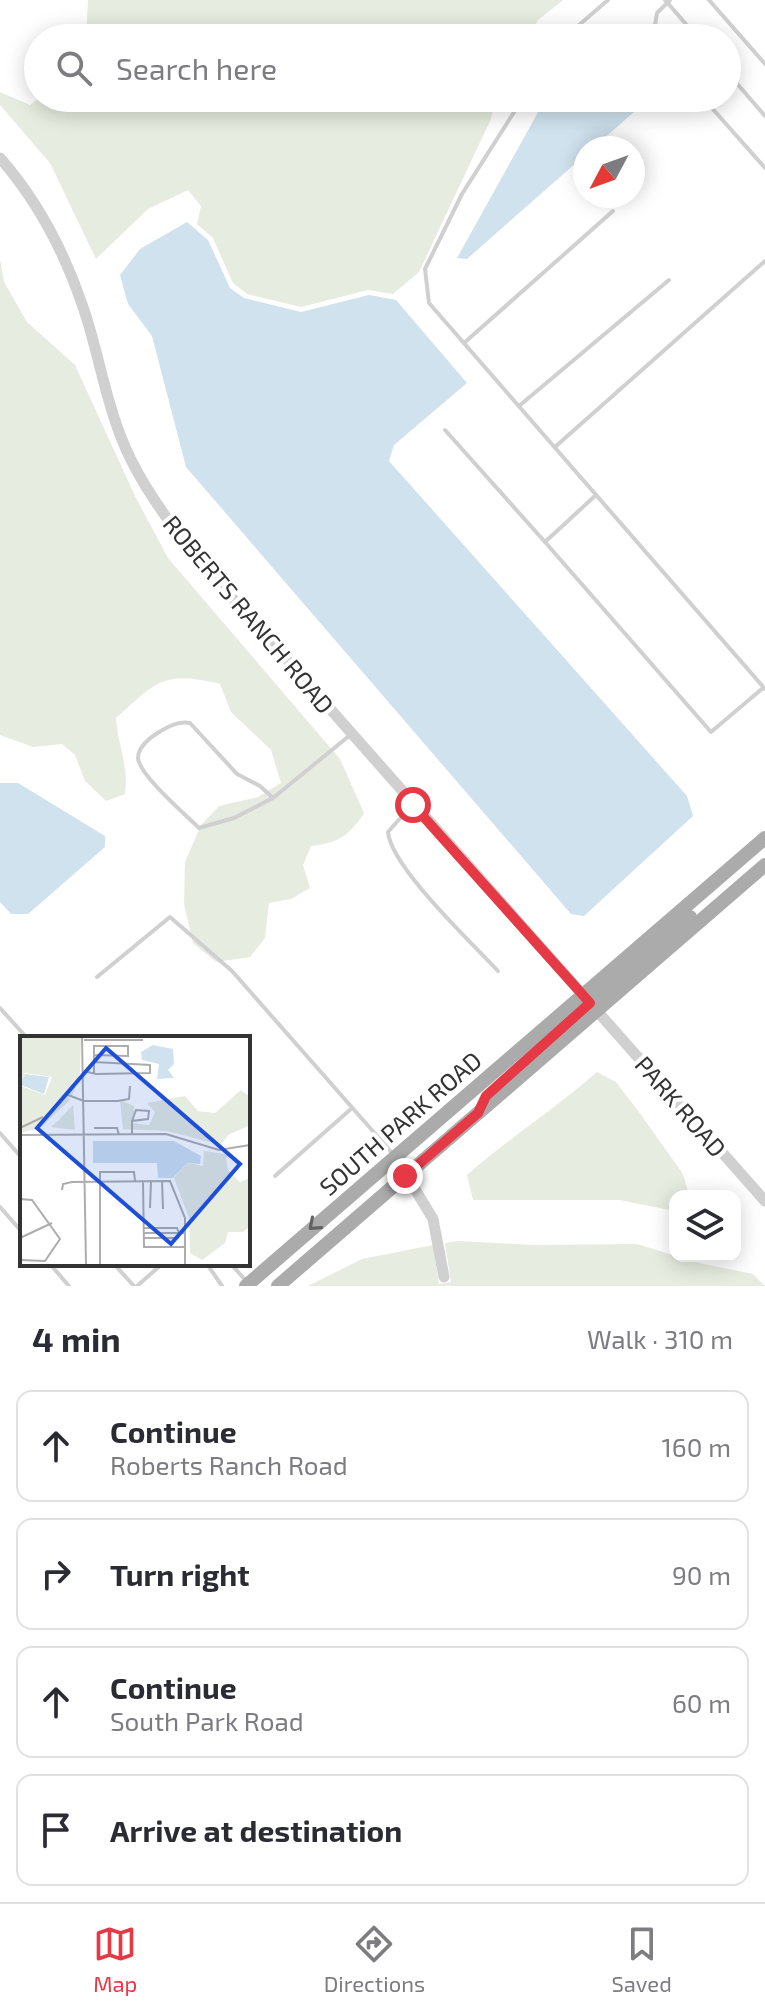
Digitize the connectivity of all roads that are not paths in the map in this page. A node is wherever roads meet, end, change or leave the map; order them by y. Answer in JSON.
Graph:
{"nodes":[{"id":1,"x":608,"y":0,"type":"edge"},
{"id":2,"x":709,"y":0,"type":"edge"},
{"id":3,"x":668,"y":1,"type":"edge"},
{"id":4,"x":580,"y":24,"type":"edge"},
{"id":5,"x":655,"y":24,"type":"edge"},
{"id":6,"x":687,"y":24,"type":"edge"},
{"id":7,"x":730,"y":24,"type":"edge"},
{"id":8,"x":741,"y":37,"type":"edge"},
{"id":9,"x":765,"y":64,"type":"edge"},
{"id":10,"x":741,"y":88,"type":"edge"},
{"id":11,"x":514,"y":112,"type":"edge"},
{"id":12,"x":715,"y":112,"type":"edge"},
{"id":13,"x":765,"y":116,"type":"edge"},
{"id":14,"x":0,"y":158,"type":"edge"},
{"id":15,"x":765,"y":168,"type":"edge"},
{"id":16,"x":613,"y":211,"type":"dead end"},
{"id":17,"x":765,"y":261,"type":"edge"},
{"id":18,"x":669,"y":280,"type":"dead end"},
{"id":19,"x":464,"y":343,"type":"junction"},
{"id":20,"x":519,"y":406,"type":"junction"},
{"id":21,"x":445,"y":430,"type":"dead end"},
{"id":22,"x":555,"y":447,"type":"junction"},
{"id":23,"x":596,"y":495,"type":"junction"},
{"id":24,"x":545,"y":542,"type":"junction"},
{"id":25,"x":765,"y":687,"type":"edge"},
{"id":26,"x":350,"y":734,"type":"junction"},
{"id":27,"x":273,"y":798,"type":"junction"},
{"id":28,"x":413,"y":805,"type":"junction"},
{"id":29,"x":765,"y":838,"type":"edge"},
{"id":30,"x":765,"y":854,"type":"edge"},
{"id":31,"x":765,"y":865,"type":"edge"},
{"id":32,"x":722,"y":902,"type":"junction"},
{"id":33,"x":498,"y":971,"type":"dead end"},
{"id":34,"x":97,"y":977,"type":"dead end"},
{"id":35,"x":590,"y":1002,"type":"junction"},
{"id":36,"x":0,"y":1008,"type":"edge"},
{"id":37,"x":25,"y":1036,"type":"edge"},
{"id":38,"x":352,"y":1108,"type":"junction"},
{"id":39,"x":0,"y":1133,"type":"edge"},
{"id":40,"x":20,"y":1156,"type":"edge"},
{"id":41,"x":396,"y":1159,"type":"junction"},
{"id":42,"x":275,"y":1176,"type":"dead end"},
{"id":43,"x":405,"y":1176,"type":"junction"},
{"id":44,"x":765,"y":1201,"type":"edge"},
{"id":45,"x":0,"y":1207,"type":"edge"},
{"id":46,"x":20,"y":1230,"type":"edge"},
{"id":47,"x":52,"y":1266,"type":"edge"},
{"id":48,"x":116,"y":1266,"type":"edge"},
{"id":49,"x":160,"y":1266,"type":"edge"},
{"id":50,"x":208,"y":1266,"type":"edge"},
{"id":51,"x":233,"y":1266,"type":"edge"},
{"id":52,"x":445,"y":1282,"type":"edge"},
{"id":53,"x":247,"y":1285,"type":"edge"},
{"id":54,"x":69,"y":1286,"type":"edge"},
{"id":55,"x":135,"y":1286,"type":"edge"},
{"id":56,"x":222,"y":1286,"type":"edge"},
{"id":57,"x":278,"y":1286,"type":"edge"}],
"edges":[{"from":1,"to":4,"type":"lane"},
{"from":2,"to":7,"type":"lane"},
{"from":3,"to":5,"type":"lane"},
{"from":3,"to":6,"type":"lane"},
{"from":8,"to":9,"type":"lane"},
{"from":10,"to":13,"type":"lane"},
{"from":11,"to":19,"type":"lane"},
{"from":12,"to":15,"type":"lane"},
{"from":14,"to":26,"type":"street","name":"ROBERTS RANCH ROAD"},
{"from":16,"to":19,"type":"lane"},
{"from":17,"to":22,"type":"lane"},
{"from":18,"to":20,"type":"lane"},
{"from":19,"to":20,"type":"lane"},
{"from":20,"to":22,"type":"lane"},
{"from":21,"to":24,"type":"lane"},
{"from":22,"to":23,"type":"lane"},
{"from":23,"to":24,"type":"lane"},
{"from":23,"to":25,"type":"lane"},
{"from":24,"to":25,"type":"lane"},
{"from":26,"to":27,"type":"lane"},
{"from":26,"to":28,"type":"street","name":"ROBERTS RANCH ROAD"},
{"from":27,"to":27,"type":"lane"},
{"from":28,"to":33,"type":"lane"},
{"from":28,"to":35,"type":"street","name":"ROBERTS RANCH ROAD"},
{"from":29,"to":35,"type":"main road"},
{"from":30,"to":32,"type":"main road"},
{"from":31,"to":32,"type":"main road"},
{"from":32,"to":35,"type":"main road"},
{"from":34,"to":38,"type":"lane"},
{"from":35,"to":41,"type":"main road","name":"SOUTH PARK ROAD"},
{"from":35,"to":43,"type":"main road","name":"SOUTH PARK ROAD"},
{"from":35,"to":44,"type":"street","name":"PARK ROAD"},
{"from":36,"to":37,"type":"lane"},
{"from":38,"to":41,"type":"lane"},
{"from":38,"to":42,"type":"lane"},
{"from":39,"to":40,"type":"lane"},
{"from":41,"to":43,"type":"street"},
{"from":41,"to":53,"type":"main road","name":"SOUTH PARK ROAD","one_way":true},
{"from":41,"to":57,"type":"main road"},
{"from":43,"to":52,"type":"street"},
{"from":43,"to":57,"type":"main road","name":"SOUTH PARK ROAD"},
{"from":45,"to":46,"type":"lane"},
{"from":47,"to":54,"type":"lane"},
{"from":48,"to":55,"type":"lane"},
{"from":49,"to":55,"type":"lane"},
{"from":50,"to":56,"type":"lane"},
{"from":51,"to":53,"type":"lane"}]}
